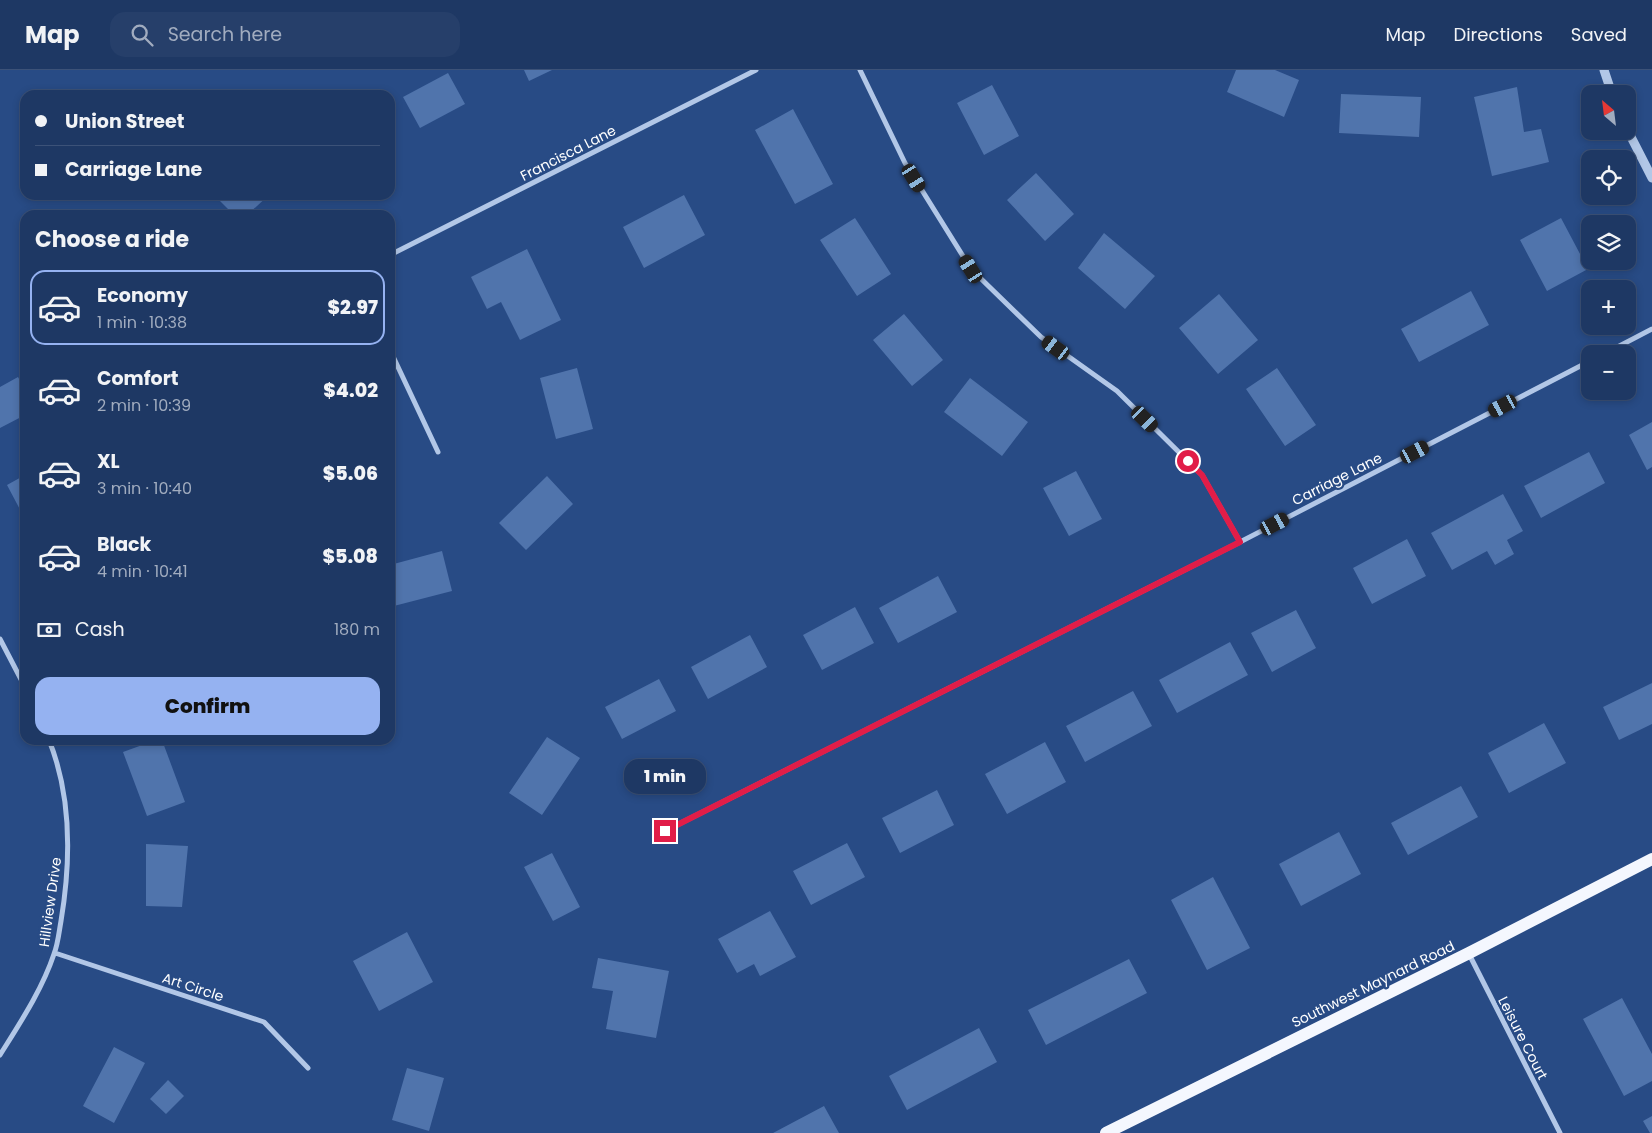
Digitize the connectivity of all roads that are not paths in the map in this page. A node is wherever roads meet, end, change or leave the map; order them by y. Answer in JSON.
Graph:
{"nodes":[{"id":1,"x":756,"y":70,"type":"edge"},
{"id":2,"x":860,"y":70,"type":"edge"},
{"id":3,"x":1604,"y":70,"type":"edge"},
{"id":4,"x":1609,"y":85,"type":"edge"},
{"id":5,"x":1633,"y":140,"type":"edge"},
{"id":6,"x":1652,"y":178,"type":"edge"},
{"id":7,"x":395,"y":253,"type":"edge"},
{"id":8,"x":1652,"y":329,"type":"edge"},
{"id":9,"x":1621,"y":345,"type":"edge"},
{"id":10,"x":395,"y":361,"type":"edge"},
{"id":11,"x":1581,"y":366,"type":"edge"},
{"id":12,"x":438,"y":452,"type":"dead end"},
{"id":13,"x":1240,"y":542,"type":"junction"},
{"id":14,"x":0,"y":638,"type":"edge"},
{"id":15,"x":20,"y":677,"type":"edge"},
{"id":16,"x":51,"y":745,"type":"edge"},
{"id":17,"x":665,"y":831,"type":"dead end"},
{"id":18,"x":1652,"y":860,"type":"edge"},
{"id":19,"x":55,"y":953,"type":"junction"},
{"id":20,"x":1469,"y":954,"type":"junction"},
{"id":21,"x":0,"y":1055,"type":"edge"},
{"id":22,"x":308,"y":1068,"type":"dead end"},
{"id":23,"x":1129,"y":1128,"type":"edge"},
{"id":24,"x":1106,"y":1133,"type":"edge"},
{"id":25,"x":1560,"y":1133,"type":"edge"}],
"edges":[{"from":1,"to":7,"type":"street","name":"Francisca Lane"},
{"from":2,"to":13,"type":"street"},
{"from":3,"to":4,"type":"street"},
{"from":5,"to":6,"type":"street"},
{"from":8,"to":9,"type":"street"},
{"from":10,"to":12,"type":"street"},
{"from":11,"to":13,"type":"street","name":"Carriage Lane"},
{"from":13,"to":17,"type":"street","name":"Carriage Lane"},
{"from":14,"to":15,"type":"street"},
{"from":16,"to":19,"type":"street","name":"Hillview Drive"},
{"from":18,"to":20,"type":"main road","name":"Southwest Maynard Road"},
{"from":19,"to":21,"type":"street","name":"Hillview Drive"},
{"from":19,"to":22,"type":"street","name":"Art Circle"},
{"from":20,"to":23,"type":"main road","name":"Southwest Maynard Road"},
{"from":20,"to":25,"type":"street","name":"Leisure Court"},
{"from":23,"to":24,"type":"main road","name":"Southwest Maynard Road"}]}
